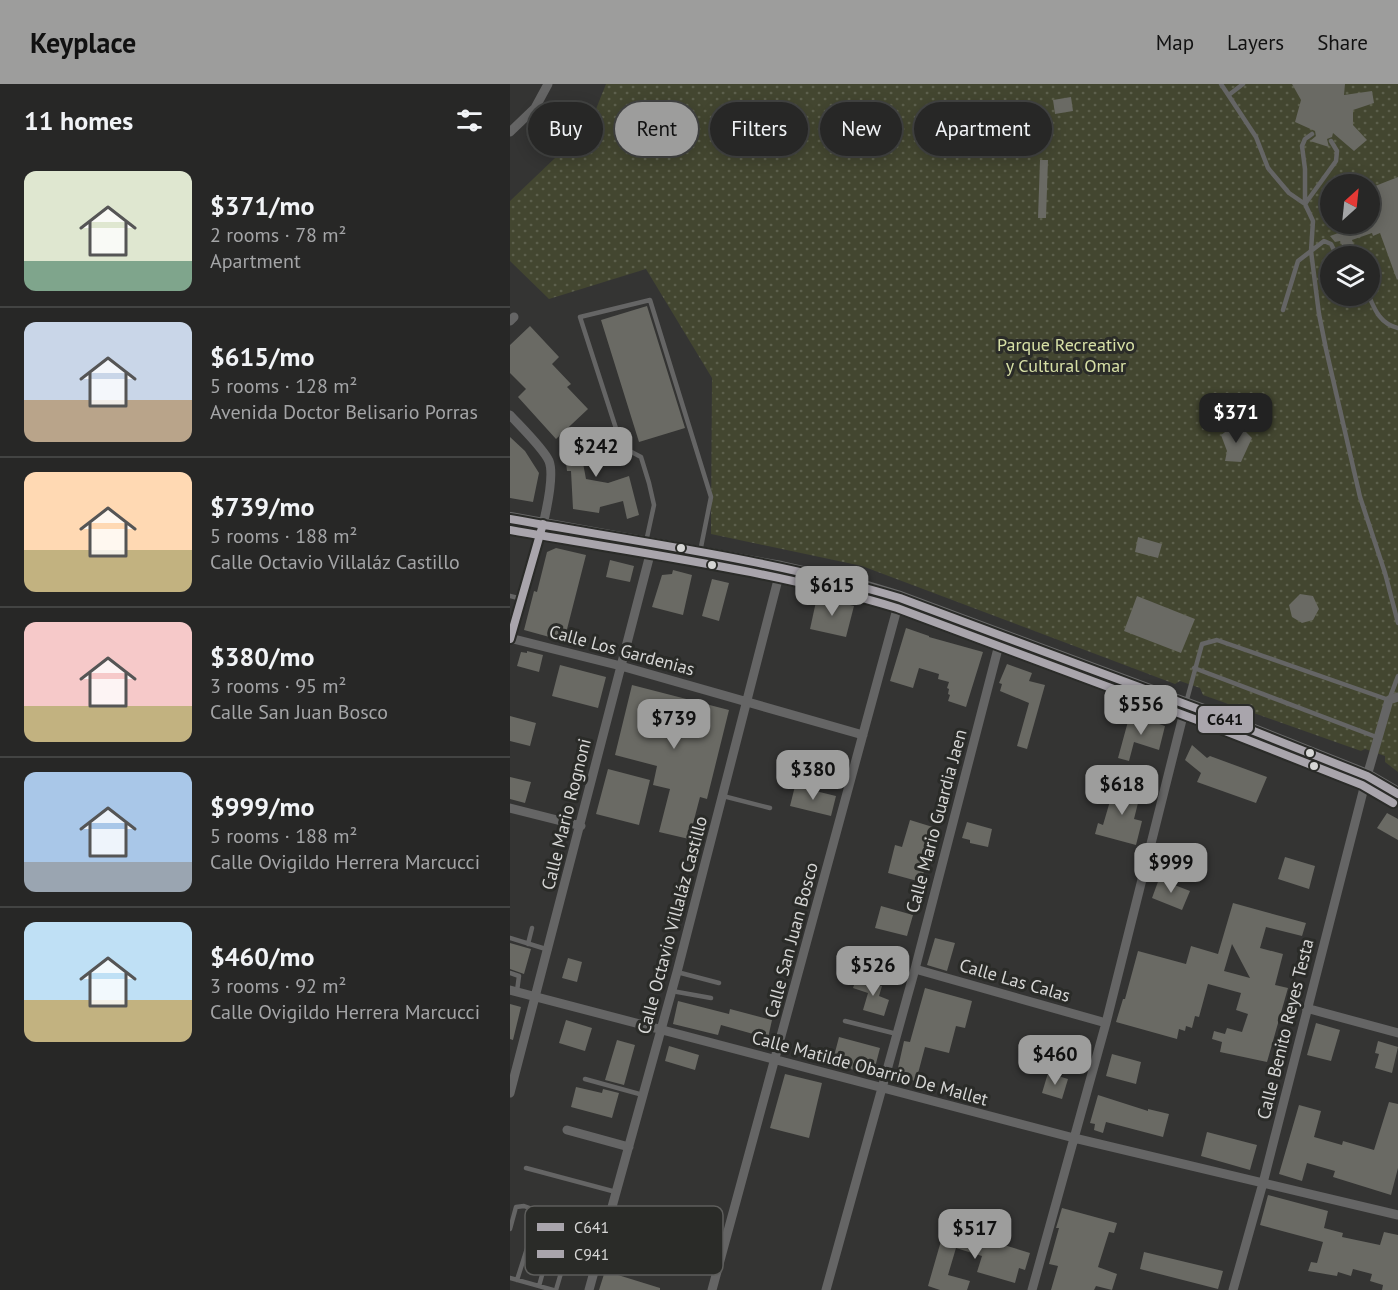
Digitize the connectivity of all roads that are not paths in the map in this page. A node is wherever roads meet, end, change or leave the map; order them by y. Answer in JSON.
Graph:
{"nodes":[{"id":1,"x":548,"y":84,"type":"edge"},
{"id":2,"x":1221,"y":84,"type":"edge"},
{"id":3,"x":1243,"y":84,"type":"edge"},
{"id":4,"x":1230,"y":94,"type":"junction"},
{"id":5,"x":510,"y":132,"type":"edge"},
{"id":6,"x":1312,"y":134,"type":"dead end"},
{"id":7,"x":1331,"y":141,"type":"dead end"},
{"id":8,"x":1305,"y":204,"type":"junction"},
{"id":9,"x":1332,"y":246,"type":"edge"},
{"id":10,"x":1311,"y":251,"type":"junction"},
{"id":11,"x":1373,"y":306,"type":"edge"},
{"id":12,"x":1283,"y":310,"type":"dead end"},
{"id":13,"x":1398,"y":328,"type":"edge"},
{"id":14,"x":510,"y":415,"type":"edge"},
{"id":15,"x":510,"y":519,"type":"edge"},
{"id":16,"x":543,"y":524,"type":"junction"},
{"id":17,"x":649,"y":543,"type":"junction"},
{"id":18,"x":700,"y":552,"type":"junction"},
{"id":19,"x":781,"y":568,"type":"junction"},
{"id":20,"x":510,"y":596,"type":"edge"},
{"id":21,"x":900,"y":598,"type":"junction"},
{"id":22,"x":522,"y":599,"type":"junction"},
{"id":23,"x":1398,"y":622,"type":"edge"},
{"id":24,"x":1001,"y":637,"type":"junction"},
{"id":25,"x":510,"y":638,"type":"edge"},
{"id":26,"x":621,"y":666,"type":"junction"},
{"id":27,"x":1194,"y":668,"type":"junction"},
{"id":28,"x":1398,"y":676,"type":"edge"},
{"id":29,"x":1394,"y":699,"type":"edge"},
{"id":30,"x":748,"y":701,"type":"junction"},
{"id":31,"x":1186,"y":704,"type":"junction"},
{"id":32,"x":863,"y":735,"type":"junction"},
{"id":33,"x":1379,"y":738,"type":"junction"},
{"id":34,"x":804,"y":758,"type":"dead end"},
{"id":35,"x":853,"y":773,"type":"junction"},
{"id":36,"x":1367,"y":776,"type":"junction"},
{"id":37,"x":1398,"y":794,"type":"edge"},
{"id":38,"x":723,"y":796,"type":"junction"},
{"id":39,"x":510,"y":808,"type":"edge"},
{"id":40,"x":770,"y":808,"type":"dead end"},
{"id":41,"x":581,"y":826,"type":"junction"},
{"id":42,"x":532,"y":928,"type":"dead end"},
{"id":43,"x":510,"y":938,"type":"edge"},
{"id":44,"x":528,"y":944,"type":"junction"},
{"id":45,"x":549,"y":950,"type":"junction"},
{"id":46,"x":915,"y":969,"type":"junction"},
{"id":47,"x":677,"y":972,"type":"junction"},
{"id":48,"x":510,"y":973,"type":"edge"},
{"id":49,"x":719,"y":983,"type":"dead end"},
{"id":50,"x":513,"y":991,"type":"edge"},
{"id":51,"x":672,"y":991,"type":"junction"},
{"id":52,"x":536,"y":997,"type":"junction"},
{"id":53,"x":711,"y":998,"type":"dead end"},
{"id":54,"x":1306,"y":1008,"type":"junction"},
{"id":55,"x":845,"y":1021,"type":"dead end"},
{"id":56,"x":1106,"y":1023,"type":"junction"},
{"id":57,"x":661,"y":1031,"type":"junction"},
{"id":58,"x":897,"y":1034,"type":"junction"},
{"id":59,"x":1398,"y":1034,"type":"edge"},
{"id":60,"x":776,"y":1060,"type":"junction"},
{"id":61,"x":585,"y":1079,"type":"dead end"},
{"id":62,"x":883,"y":1088,"type":"junction"},
{"id":63,"x":510,"y":1093,"type":"edge"},
{"id":64,"x":643,"y":1095,"type":"junction"},
{"id":65,"x":567,"y":1130,"type":"dead end"},
{"id":66,"x":1074,"y":1138,"type":"junction"},
{"id":67,"x":629,"y":1147,"type":"junction"},
{"id":68,"x":526,"y":1168,"type":"dead end"},
{"id":69,"x":1263,"y":1183,"type":"junction"},
{"id":70,"x":616,"y":1192,"type":"junction"},
{"id":71,"x":525,"y":1206,"type":"edge"},
{"id":72,"x":612,"y":1206,"type":"edge"},
{"id":73,"x":1398,"y":1215,"type":"edge"},
{"id":74,"x":510,"y":1229,"type":"edge"},
{"id":75,"x":723,"y":1250,"type":"edge"},
{"id":76,"x":525,"y":1255,"type":"edge"},
{"id":77,"x":543,"y":1275,"type":"edge"},
{"id":78,"x":559,"y":1275,"type":"edge"},
{"id":79,"x":593,"y":1275,"type":"edge"},
{"id":80,"x":716,"y":1275,"type":"edge"},
{"id":81,"x":510,"y":1278,"type":"edge"},
{"id":82,"x":517,"y":1280,"type":"junction"},
{"id":83,"x":540,"y":1286,"type":"junction"},
{"id":84,"x":554,"y":1290,"type":"edge"},
{"id":85,"x":589,"y":1290,"type":"edge"},
{"id":86,"x":712,"y":1290,"type":"edge"},
{"id":87,"x":826,"y":1290,"type":"edge"},
{"id":88,"x":1032,"y":1290,"type":"edge"},
{"id":89,"x":1233,"y":1290,"type":"edge"}],
"edges":[{"from":1,"to":5,"type":"street"},
{"from":2,"to":4,"type":"lane"},
{"from":3,"to":4,"type":"lane"},
{"from":4,"to":8,"type":"lane"},
{"from":6,"to":8,"type":"lane"},
{"from":7,"to":8,"type":"lane"},
{"from":8,"to":10,"type":"lane"},
{"from":9,"to":10,"type":"lane"},
{"from":10,"to":12,"type":"lane"},
{"from":10,"to":23,"type":"lane"},
{"from":11,"to":13,"type":"lane"},
{"from":14,"to":16,"type":"street"},
{"from":15,"to":16,"type":"street"},
{"from":16,"to":17,"type":"street"},
{"from":16,"to":22,"type":"street"},
{"from":17,"to":18,"type":"street"},
{"from":17,"to":18,"type":"lane"},
{"from":17,"to":26,"type":"street","name":"Calle Mario Rognoni"},
{"from":18,"to":19,"type":"street"},
{"from":19,"to":21,"type":"street"},
{"from":19,"to":30,"type":"street","name":"Calle Octavio Villaláz Castillo"},
{"from":20,"to":22,"type":"lane"},
{"from":21,"to":24,"type":"street"},
{"from":21,"to":32,"type":"street","name":"Calle San Juan Bosco"},
{"from":22,"to":25,"type":"street"},
{"from":24,"to":31,"type":"street"},
{"from":24,"to":46,"type":"street","name":"Calle Mario Guardia Jaen"},
{"from":25,"to":26,"type":"street","name":"Calle Los Gardenias"},
{"from":26,"to":30,"type":"street","name":"Calle Los Gardenias"},
{"from":26,"to":41,"type":"street","name":"Calle Mario Rognoni"},
{"from":27,"to":29,"type":"lane"},
{"from":27,"to":31,"type":"lane"},
{"from":27,"to":33,"type":"lane"},
{"from":28,"to":29,"type":"lane"},
{"from":29,"to":33,"type":"street","name":"Calle Benito Reyes Testa"},
{"from":30,"to":32,"type":"street","name":"Calle Los Gardenias"},
{"from":30,"to":38,"type":"street","name":"Calle Octavio Villaláz Castillo"},
{"from":31,"to":36,"type":"street"},
{"from":31,"to":56,"type":"street"},
{"from":32,"to":35,"type":"street","name":"Calle San Juan Bosco"},
{"from":33,"to":36,"type":"street","name":"Calle Benito Reyes Testa"},
{"from":34,"to":35,"type":"lane"},
{"from":35,"to":60,"type":"street","name":"Calle San Juan Bosco"},
{"from":36,"to":37,"type":"street"},
{"from":36,"to":54,"type":"street","name":"Calle Benito Reyes Testa"},
{"from":38,"to":40,"type":"lane"},
{"from":38,"to":47,"type":"street","name":"Calle Octavio Villaláz Castillo"},
{"from":39,"to":41,"type":"street"},
{"from":41,"to":45,"type":"street","name":"Calle Mario Rognoni"},
{"from":42,"to":44,"type":"lane"},
{"from":43,"to":44,"type":"lane"},
{"from":44,"to":45,"type":"lane"},
{"from":45,"to":52,"type":"street","name":"Calle Mario Rognoni"},
{"from":46,"to":56,"type":"street","name":"Calle Las Calas"},
{"from":46,"to":58,"type":"street","name":"Calle Mario Guardia Jaen"},
{"from":47,"to":49,"type":"lane"},
{"from":47,"to":51,"type":"street","name":"Calle Octavio Villaláz Castillo"},
{"from":48,"to":50,"type":"lane"},
{"from":50,"to":52,"type":"street","name":"Calle Matilde Obarrio De Mallet"},
{"from":51,"to":53,"type":"lane"},
{"from":51,"to":57,"type":"street","name":"Calle Octavio Villaláz Castillo"},
{"from":52,"to":57,"type":"street","name":"Calle Matilde Obarrio De Mallet"},
{"from":52,"to":63,"type":"street","name":"Calle Mario Rognoni"},
{"from":54,"to":59,"type":"street"},
{"from":54,"to":69,"type":"street","name":"Calle Benito Reyes Testa"},
{"from":55,"to":58,"type":"lane"},
{"from":56,"to":66,"type":"street"},
{"from":57,"to":60,"type":"street","name":"Calle Matilde Obarrio De Mallet"},
{"from":57,"to":64,"type":"street","name":"Calle Octavio Villaláz Castillo"},
{"from":58,"to":62,"type":"street","name":"Calle Mario Guardia Jaen"},
{"from":60,"to":62,"type":"street","name":"Calle Matilde Obarrio De Mallet"},
{"from":60,"to":75,"type":"street","name":"Calle San Juan Bosco"},
{"from":61,"to":64,"type":"lane"},
{"from":62,"to":66,"type":"street","name":"Calle Matilde Obarrio De Mallet"},
{"from":62,"to":87,"type":"street","name":"Calle Mario Guardia Jaen"},
{"from":64,"to":67,"type":"street","name":"Calle Octavio Villaláz Castillo"},
{"from":65,"to":67,"type":"street"},
{"from":66,"to":69,"type":"street","name":"Calle Matilde Obarrio De Mallet"},
{"from":66,"to":88,"type":"street"},
{"from":67,"to":70,"type":"street","name":"Calle Octavio Villaláz Castillo"},
{"from":68,"to":70,"type":"lane"},
{"from":69,"to":73,"type":"street","name":"Calle Matilde Obarrio De Mallet"},
{"from":69,"to":89,"type":"street","name":"Calle Benito Reyes Testa"},
{"from":70,"to":72,"type":"street","name":"Calle Octavio Villaláz Castillo"},
{"from":71,"to":74,"type":"lane"},
{"from":76,"to":82,"type":"lane"},
{"from":77,"to":83,"type":"lane"},
{"from":78,"to":84,"type":"lane"},
{"from":79,"to":85,"type":"street","name":"Calle Octavio Villaláz Castillo"},
{"from":80,"to":86,"type":"street","name":"Calle San Juan Bosco"},
{"from":81,"to":82,"type":"lane"},
{"from":82,"to":83,"type":"lane"},
{"from":83,"to":84,"type":"lane"}]}
